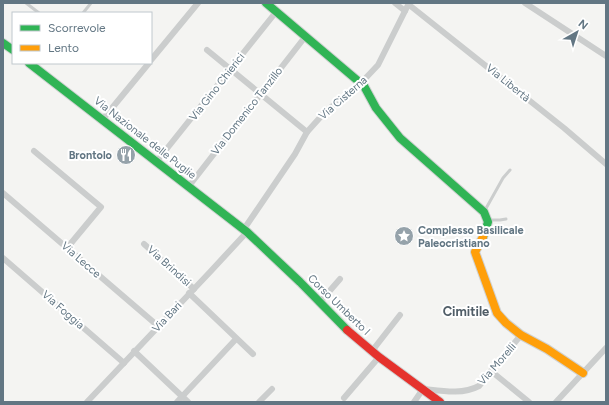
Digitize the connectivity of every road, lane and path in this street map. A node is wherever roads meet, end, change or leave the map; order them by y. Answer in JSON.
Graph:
{"nodes":[{"id":1,"x":26,"y":3,"type":"edge"},
{"id":2,"x":92,"y":3,"type":"edge"},
{"id":3,"x":198,"y":3,"type":"edge"},
{"id":4,"x":266,"y":3,"type":"edge"},
{"id":5,"x":396,"y":3,"type":"edge"},
{"id":6,"x":408,"y":4,"type":"edge"},
{"id":7,"x":529,"y":4,"type":"edge"},
{"id":8,"x":405,"y":11,"type":"junction"},
{"id":9,"x":38,"y":12,"type":"edge"},
{"id":10,"x":84,"y":12,"type":"edge"},
{"id":11,"x":276,"y":12,"type":"junction"},
{"id":12,"x":305,"y":36,"type":"junction"},
{"id":13,"x":3,"y":43,"type":"edge"},
{"id":14,"x":12,"y":49,"type":"edge"},
{"id":15,"x":207,"y":50,"type":"dead end"},
{"id":16,"x":606,"y":56,"type":"edge"},
{"id":17,"x":152,"y":59,"type":"edge"},
{"id":18,"x":30,"y":64,"type":"edge"},
{"id":19,"x":148,"y":64,"type":"edge"},
{"id":20,"x":231,"y":69,"type":"junction"},
{"id":21,"x":361,"y":83,"type":"junction"},
{"id":22,"x":261,"y":93,"type":"junction"},
{"id":23,"x":102,"y":119,"type":"junction"},
{"id":24,"x":307,"y":132,"type":"junction"},
{"id":25,"x":34,"y":151,"type":"dead end"},
{"id":26,"x":157,"y":161,"type":"junction"},
{"id":27,"x":606,"y":164,"type":"edge"},
{"id":28,"x":510,"y":170,"type":"dead end"},
{"id":29,"x":189,"y":186,"type":"junction"},
{"id":30,"x":3,"y":193,"type":"edge"},
{"id":31,"x":484,"y":212,"type":"junction"},
{"id":32,"x":506,"y":219,"type":"dead end"},
{"id":33,"x":488,"y":220,"type":"junction"},
{"id":34,"x":245,"y":230,"type":"junction"},
{"id":35,"x":144,"y":244,"type":"dead end"},
{"id":36,"x":67,"y":248,"type":"junction"},
{"id":37,"x":3,"y":258,"type":"edge"},
{"id":38,"x":340,"y":279,"type":"dead end"},
{"id":39,"x":192,"y":291,"type":"junction"},
{"id":40,"x":320,"y":302,"type":"junction"},
{"id":41,"x":400,"y":315,"type":"dead end"},
{"id":42,"x":158,"y":326,"type":"junction"},
{"id":43,"x":521,"y":335,"type":"junction"},
{"id":44,"x":236,"y":339,"type":"junction"},
{"id":45,"x":606,"y":348,"type":"edge"},
{"id":46,"x":372,"y":351,"type":"junction"},
{"id":47,"x":134,"y":352,"type":"junction"},
{"id":48,"x":253,"y":354,"type":"dead end"},
{"id":49,"x":379,"y":357,"type":"junction"},
{"id":50,"x":124,"y":363,"type":"junction"},
{"id":51,"x":491,"y":371,"type":"junction"},
{"id":52,"x":583,"y":373,"type":"junction"},
{"id":53,"x":272,"y":389,"type":"dead end"},
{"id":54,"x":423,"y":389,"type":"junction"},
{"id":55,"x":182,"y":397,"type":"junction"},
{"id":56,"x":344,"y":398,"type":"dead end"},
{"id":57,"x":87,"y":402,"type":"edge"},
{"id":58,"x":177,"y":402,"type":"edge"},
{"id":59,"x":188,"y":402,"type":"edge"},
{"id":60,"x":259,"y":402,"type":"edge"},
{"id":61,"x":414,"y":402,"type":"edge"},
{"id":62,"x":440,"y":402,"type":"edge"},
{"id":63,"x":529,"y":402,"type":"edge"},
{"id":64,"x":556,"y":402,"type":"edge"}],
"edges":[{"from":1,"to":9,"type":"lane"},
{"from":2,"to":10,"type":"lane"},
{"from":3,"to":17,"type":"street"},
{"from":4,"to":11,"type":"main road"},
{"from":5,"to":8,"type":"street"},
{"from":6,"to":8,"type":"street","name":"Via Cisterna"},
{"from":6,"to":27,"type":"street","name":"Via Libertà"},
{"from":7,"to":16,"type":"street"},
{"from":8,"to":21,"type":"street","name":"Via Cisterna"},
{"from":11,"to":12,"type":"main road"},
{"from":11,"to":20,"type":"street","name":"Via Gino Chierici"},
{"from":12,"to":21,"type":"main road"},
{"from":12,"to":22,"type":"street","name":"Via Domenico Tanzillo"},
{"from":13,"to":14,"type":"main road"},
{"from":15,"to":20,"type":"street"},
{"from":18,"to":23,"type":"main road","name":"Via Nazionale delle Puglie"},
{"from":19,"to":23,"type":"street"},
{"from":20,"to":22,"type":"street"},
{"from":20,"to":26,"type":"street","name":"Via Gino Chierici"},
{"from":21,"to":24,"type":"street","name":"Via Cisterna"},
{"from":21,"to":31,"type":"main road"},
{"from":22,"to":24,"type":"street"},
{"from":22,"to":29,"type":"street","name":"Via Domenico Tanzillo"},
{"from":23,"to":26,"type":"main road","name":"Via Nazionale delle Puglie"},
{"from":24,"to":34,"type":"street","name":"Via Cisterna"},
{"from":25,"to":36,"type":"street"},
{"from":26,"to":29,"type":"main road","name":"Via Nazionale delle Puglie"},
{"from":28,"to":31,"type":"lane"},
{"from":29,"to":34,"type":"main road","name":"Via Nazionale delle Puglie"},
{"from":30,"to":36,"type":"street","name":"Via Lecce"},
{"from":31,"to":33,"type":"main road"},
{"from":32,"to":33,"type":"lane"},
{"from":33,"to":43,"type":"main road"},
{"from":34,"to":39,"type":"street","name":"Via Bari"},
{"from":34,"to":40,"type":"main road","name":"Corso Umberto I"},
{"from":35,"to":39,"type":"street","name":"Via Brindisi"},
{"from":36,"to":42,"type":"street","name":"Via Lecce"},
{"from":37,"to":50,"type":"street","name":"Via Foggia"},
{"from":38,"to":40,"type":"street"},
{"from":39,"to":42,"type":"street","name":"Via Bari"},
{"from":39,"to":44,"type":"street","name":"Via Brindisi"},
{"from":40,"to":46,"type":"main road","name":"Corso Umberto I"},
{"from":41,"to":46,"type":"street"},
{"from":42,"to":47,"type":"street","name":"Via Bari"},
{"from":43,"to":51,"type":"street","name":"Via Morelli"},
{"from":43,"to":52,"type":"main road"},
{"from":44,"to":48,"type":"street","name":"Via Brindisi"},
{"from":44,"to":55,"type":"street"},
{"from":45,"to":52,"type":"street"},
{"from":46,"to":49,"type":"main road","name":"Corso Umberto I"},
{"from":47,"to":50,"type":"street","name":"Via Bari"},
{"from":47,"to":55,"type":"street"},
{"from":49,"to":54,"type":"main road","name":"Corso Umberto I"},
{"from":49,"to":56,"type":"street"},
{"from":50,"to":57,"type":"street","name":"Via Bari"},
{"from":51,"to":54,"type":"street","name":"Via Morelli"},
{"from":51,"to":63,"type":"street"},
{"from":52,"to":64,"type":"street"},
{"from":53,"to":60,"type":"street"},
{"from":54,"to":61,"type":"street"},
{"from":54,"to":62,"type":"main road","name":"Corso Umberto I"},
{"from":55,"to":58,"type":"street"},
{"from":55,"to":59,"type":"street"}]}
